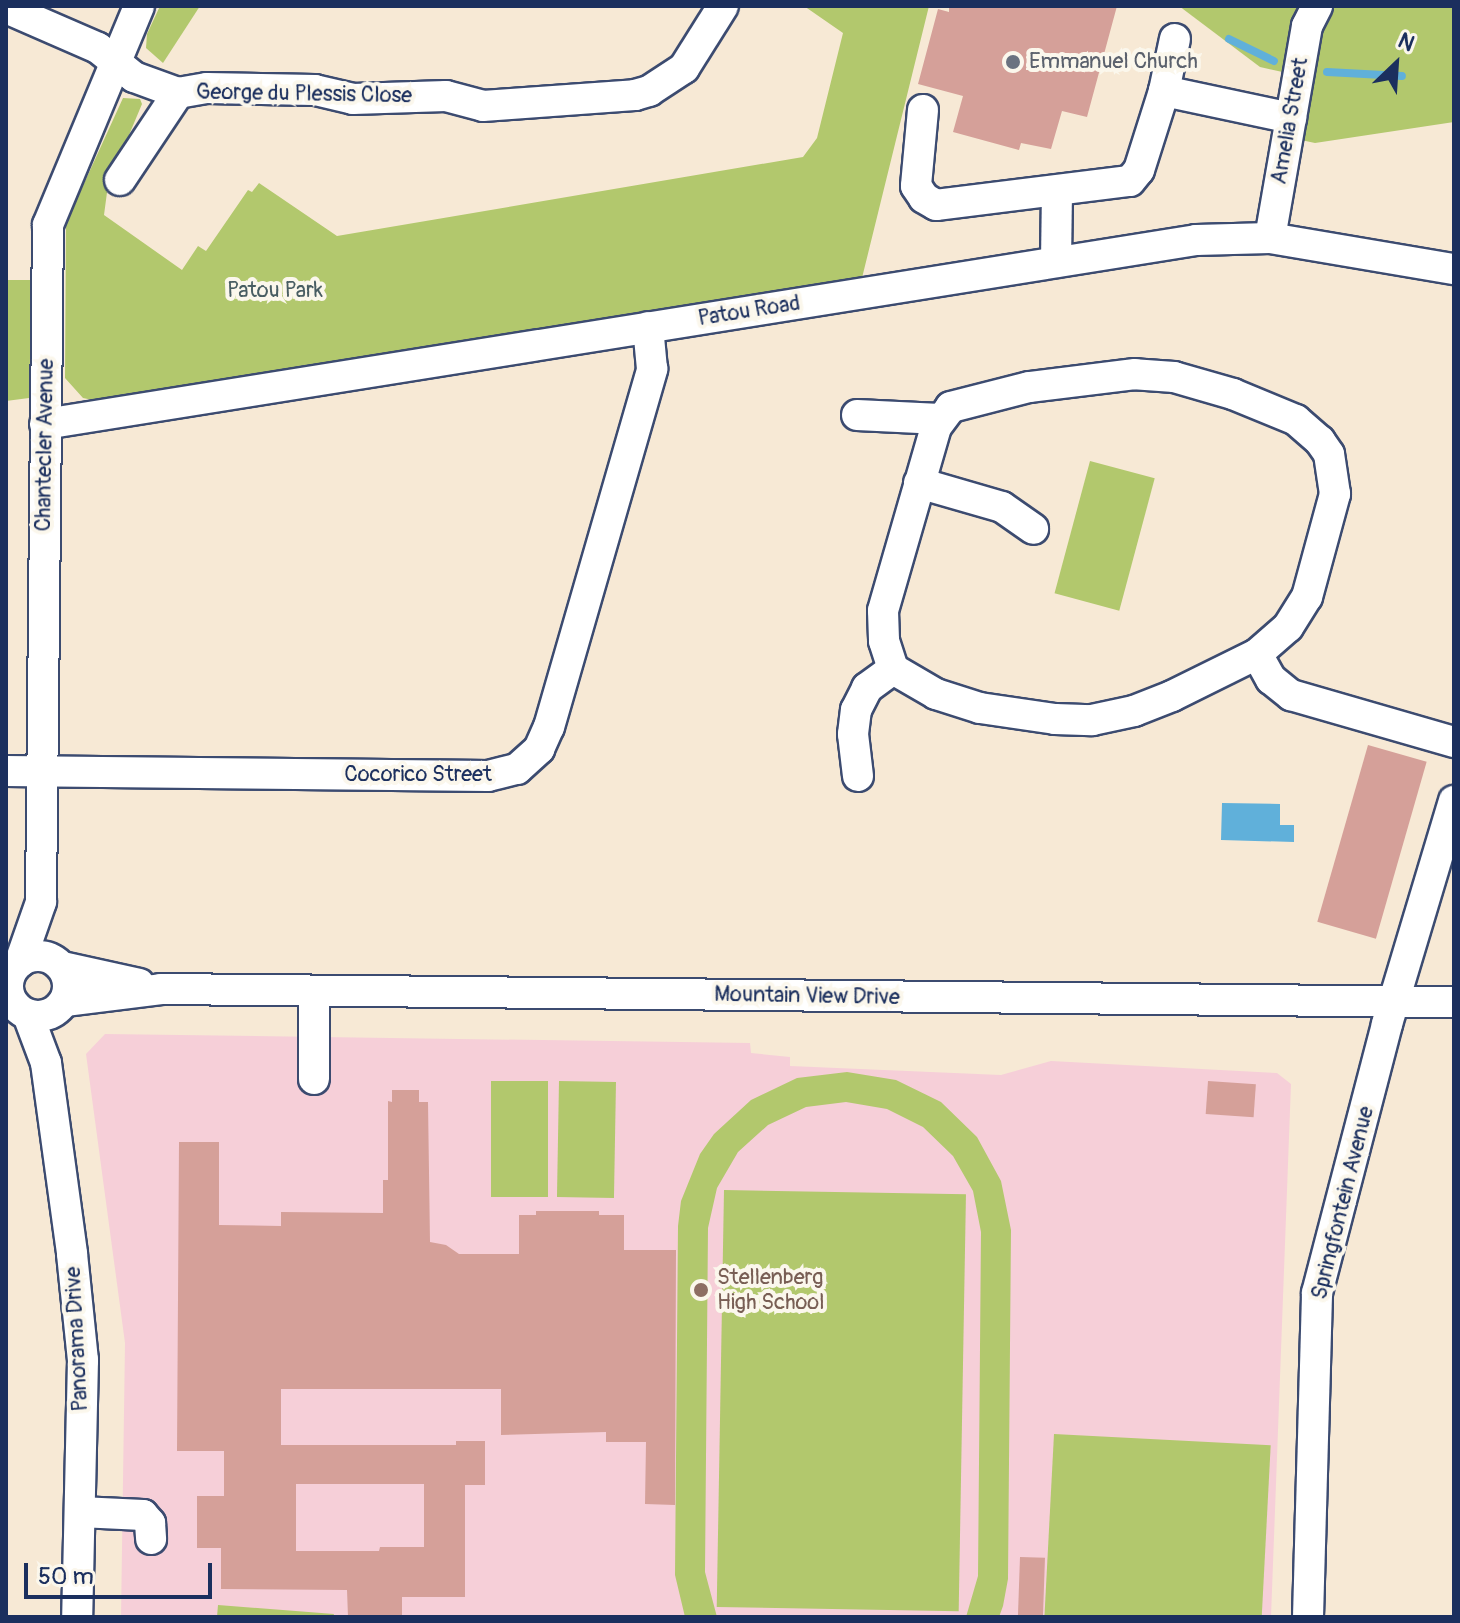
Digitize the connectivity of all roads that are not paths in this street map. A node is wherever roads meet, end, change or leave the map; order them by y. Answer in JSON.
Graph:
{"nodes":[{"id":1,"x":139,"y":6,"type":"edge"},
{"id":2,"x":723,"y":6,"type":"edge"},
{"id":3,"x":1317,"y":6,"type":"edge"},
{"id":4,"x":6,"y":8,"type":"edge"},
{"id":5,"x":1175,"y":39,"type":"dead end"},
{"id":6,"x":114,"y":61,"type":"junction"},
{"id":7,"x":1164,"y":91,"type":"junction"},
{"id":8,"x":178,"y":93,"type":"junction"},
{"id":9,"x":923,"y":110,"type":"dead end"},
{"id":10,"x":1291,"y":118,"type":"junction"},
{"id":11,"x":120,"y":180,"type":"dead end"},
{"id":12,"x":1057,"y":191,"type":"junction"},
{"id":13,"x":1270,"y":238,"type":"junction"},
{"id":14,"x":1056,"y":262,"type":"junction"},
{"id":15,"x":1454,"y":269,"type":"edge"},
{"id":16,"x":648,"y":327,"type":"junction"},
{"id":17,"x":857,"y":415,"type":"dead end"},
{"id":18,"x":940,"y":419,"type":"junction"},
{"id":19,"x":45,"y":424,"type":"junction"},
{"id":20,"x":919,"y":483,"type":"junction"},
{"id":21,"x":1033,"y":529,"type":"dead end"},
{"id":22,"x":1257,"y":654,"type":"junction"},
{"id":23,"x":893,"y":669,"type":"junction"},
{"id":24,"x":1454,"y":742,"type":"edge"},
{"id":25,"x":6,"y":771,"type":"edge"},
{"id":26,"x":42,"y":772,"type":"junction"},
{"id":27,"x":858,"y":776,"type":"dead end"},
{"id":28,"x":1454,"y":801,"type":"edge"},
{"id":29,"x":41,"y":902,"type":"junction"},
{"id":30,"x":61,"y":966,"type":"junction"},
{"id":31,"x":14,"y":989,"type":"edge"},
{"id":32,"x":161,"y":989,"type":"junction"},
{"id":33,"x":314,"y":991,"type":"junction"},
{"id":34,"x":1395,"y":1002,"type":"junction"},
{"id":35,"x":1454,"y":1002,"type":"edge"},
{"id":36,"x":63,"y":1004,"type":"junction"},
{"id":37,"x":46,"y":1063,"type":"junction"},
{"id":38,"x":314,"y":1079,"type":"dead end"},
{"id":39,"x":80,"y":1512,"type":"junction"},
{"id":40,"x":151,"y":1539,"type":"dead end"},
{"id":41,"x":77,"y":1617,"type":"edge"},
{"id":42,"x":1308,"y":1617,"type":"edge"}],
"edges":[{"from":1,"to":6,"type":"street","name":"Chantecler Avenue"},
{"from":2,"to":8,"type":"street","name":"George du Plessis Close"},
{"from":3,"to":10,"type":"street","name":"Amelia Street"},
{"from":4,"to":6,"type":"street","name":"George du Plessis Close"},
{"from":5,"to":7,"type":"street"},
{"from":6,"to":8,"type":"street","name":"George du Plessis Close"},
{"from":6,"to":19,"type":"street","name":"Chantecler Avenue"},
{"from":7,"to":10,"type":"street"},
{"from":7,"to":12,"type":"street"},
{"from":8,"to":11,"type":"street","name":"George du Plessis Close"},
{"from":9,"to":12,"type":"street"},
{"from":10,"to":13,"type":"street","name":"Amelia Street"},
{"from":12,"to":14,"type":"street"},
{"from":13,"to":14,"type":"street","name":"Patou Road"},
{"from":13,"to":15,"type":"street","name":"Patou Road"},
{"from":14,"to":16,"type":"street","name":"Patou Road"},
{"from":16,"to":19,"type":"street","name":"Patou Road"},
{"from":16,"to":26,"type":"street","name":"Cocorico Street"},
{"from":17,"to":18,"type":"street"},
{"from":18,"to":20,"type":"street"},
{"from":18,"to":22,"type":"street"},
{"from":19,"to":26,"type":"street","name":"Chantecler Avenue"},
{"from":20,"to":21,"type":"street"},
{"from":20,"to":23,"type":"street"},
{"from":22,"to":23,"type":"street"},
{"from":22,"to":24,"type":"street"},
{"from":23,"to":27,"type":"street"},
{"from":25,"to":26,"type":"street","name":"Cocorico Street"},
{"from":26,"to":29,"type":"street","name":"Chantecler Avenue"},
{"from":28,"to":34,"type":"street","name":"Springfontein Avenue"},
{"from":29,"to":30,"type":"street","name":"Chantecler Avenue"},
{"from":29,"to":31,"type":"street","name":"Chantecler Avenue"},
{"from":30,"to":31,"type":"street","name":"Mountain View Drive"},
{"from":30,"to":32,"type":"street","name":"Mountain View Drive"},
{"from":30,"to":36,"type":"street","name":"Chantecler Avenue"},
{"from":31,"to":36,"type":"street","name":"Mountain View Drive"},
{"from":31,"to":37,"type":"street","name":"Panorama Drive"},
{"from":32,"to":33,"type":"street","name":"Mountain View Drive"},
{"from":32,"to":36,"type":"street","name":"Mountain View Drive"},
{"from":33,"to":34,"type":"street","name":"Mountain View Drive"},
{"from":33,"to":38,"type":"street"},
{"from":34,"to":35,"type":"street","name":"Mountain View Drive"},
{"from":34,"to":42,"type":"street","name":"Springfontein Avenue"},
{"from":36,"to":37,"type":"street","name":"Panorama Drive"},
{"from":37,"to":39,"type":"street","name":"Panorama Drive"},
{"from":39,"to":40,"type":"street"},
{"from":39,"to":41,"type":"street","name":"Panorama Drive"}]}
